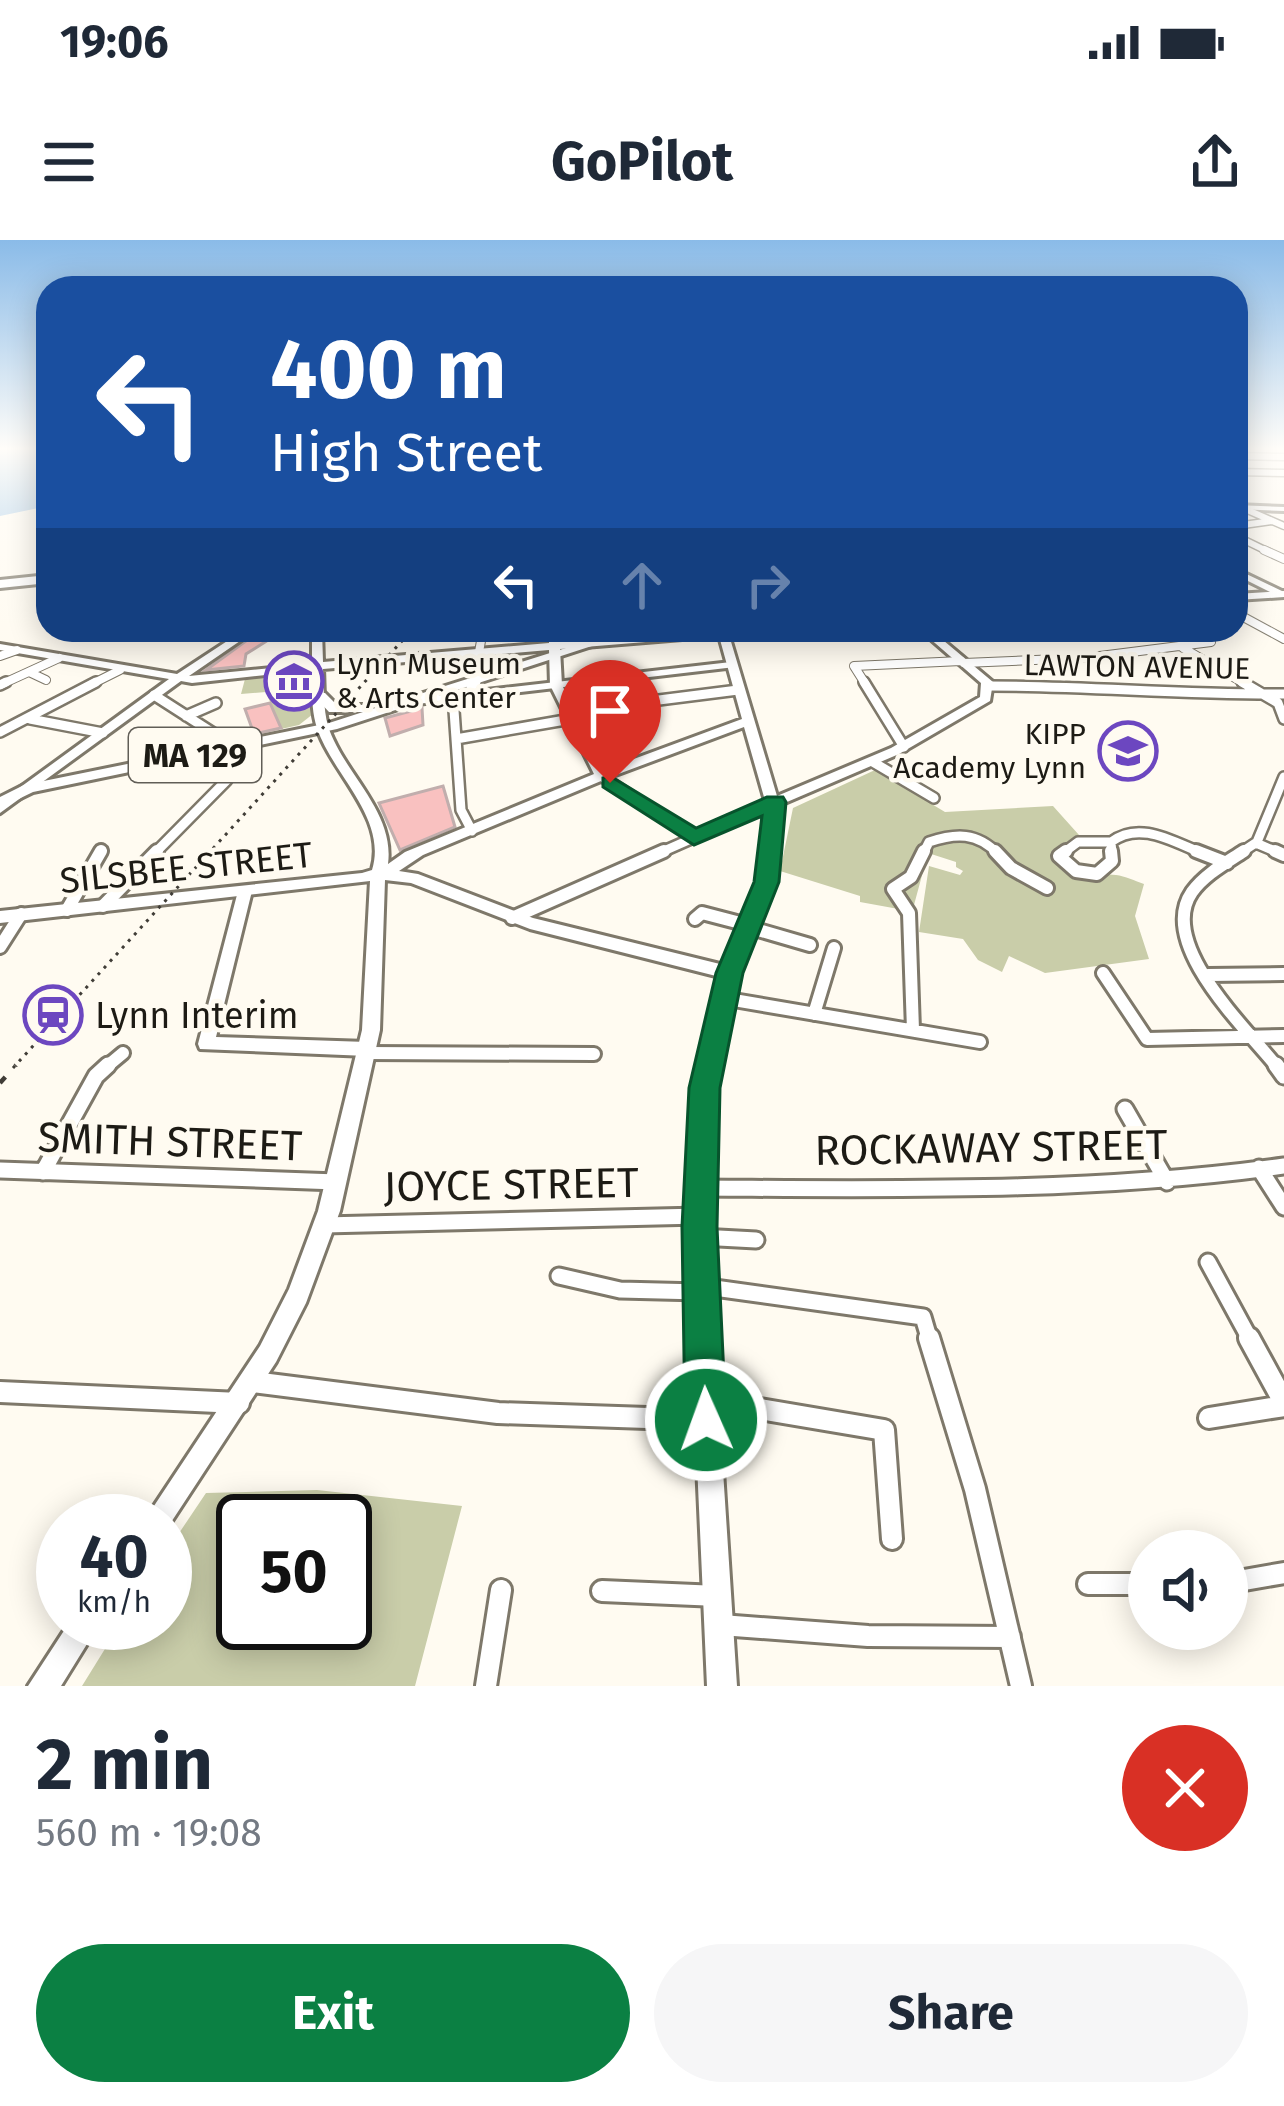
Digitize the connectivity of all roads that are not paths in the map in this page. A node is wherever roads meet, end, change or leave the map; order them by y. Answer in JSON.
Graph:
{"nodes":[{"id":1,"x":1258,"y":514,"type":"edge"},
{"id":2,"x":1273,"y":521,"type":"junction"},
{"id":3,"x":1248,"y":524,"type":"edge"},
{"id":4,"x":1284,"y":526,"type":"edge"},
{"id":5,"x":1248,"y":542,"type":"edge"},
{"id":6,"x":1284,"y":559,"type":"edge"},
{"id":7,"x":36,"y":577,"type":"edge"},
{"id":8,"x":1248,"y":578,"type":"edge"},
{"id":9,"x":0,"y":581,"type":"edge"},
{"id":10,"x":1283,"y":595,"type":"edge"},
{"id":11,"x":1248,"y":596,"type":"edge"},
{"id":12,"x":1248,"y":620,"type":"edge"},
{"id":13,"x":1284,"y":639,"type":"edge"},
{"id":14,"x":233,"y":642,"type":"edge"},
{"id":15,"x":318,"y":642,"type":"edge"},
{"id":16,"x":480,"y":642,"type":"edge"},
{"id":17,"x":555,"y":642,"type":"edge"},
{"id":18,"x":601,"y":642,"type":"edge"},
{"id":19,"x":726,"y":642,"type":"edge"},
{"id":20,"x":939,"y":642,"type":"edge"},
{"id":21,"x":1211,"y":642,"type":"dead end"},
{"id":22,"x":1182,"y":648,"type":"junction"},
{"id":23,"x":0,"y":651,"type":"edge"},
{"id":24,"x":555,"y":651,"type":"junction"},
{"id":25,"x":477,"y":652,"type":"junction"},
{"id":26,"x":59,"y":658,"type":"junction"},
{"id":27,"x":963,"y":662,"type":"junction"},
{"id":28,"x":731,"y":665,"type":"junction"},
{"id":29,"x":320,"y":666,"type":"junction"},
{"id":30,"x":120,"y":670,"type":"junction"},
{"id":31,"x":29,"y":672,"type":"junction"},
{"id":32,"x":177,"y":679,"type":"junction"},
{"id":33,"x":46,"y":680,"type":"dead end"},
{"id":34,"x":0,"y":685,"type":"edge"},
{"id":35,"x":556,"y":685,"type":"junction"},
{"id":36,"x":989,"y":686,"type":"junction"},
{"id":37,"x":477,"y":688,"type":"junction"},
{"id":38,"x":738,"y":690,"type":"junction"},
{"id":39,"x":159,"y":691,"type":"junction"},
{"id":40,"x":1261,"y":693,"type":"junction"},
{"id":41,"x":1284,"y":694,"type":"edge"},
{"id":42,"x":321,"y":696,"type":"junction"},
{"id":43,"x":453,"y":696,"type":"junction"},
{"id":44,"x":652,"y":701,"type":"dead end"},
{"id":45,"x":411,"y":702,"type":"junction"},
{"id":46,"x":216,"y":703,"type":"dead end"},
{"id":47,"x":187,"y":716,"type":"junction"},
{"id":48,"x":1284,"y":718,"type":"edge"},
{"id":49,"x":28,"y":719,"type":"junction"},
{"id":50,"x":571,"y":719,"type":"junction"},
{"id":51,"x":749,"y":721,"type":"junction"},
{"id":52,"x":330,"y":727,"type":"junction"},
{"id":53,"x":0,"y":732,"type":"edge"},
{"id":54,"x":103,"y":733,"type":"junction"},
{"id":55,"x":456,"y":739,"type":"junction"},
{"id":56,"x":235,"y":747,"type":"junction"},
{"id":57,"x":904,"y":747,"type":"junction"},
{"id":58,"x":873,"y":762,"type":"junction"},
{"id":59,"x":601,"y":776,"type":"junction"},
{"id":60,"x":68,"y":783,"type":"junction"},
{"id":61,"x":1283,"y":783,"type":"edge"},
{"id":62,"x":29,"y":788,"type":"junction"},
{"id":63,"x":934,"y":798,"type":"dead end"},
{"id":64,"x":775,"y":802,"type":"junction"},
{"id":65,"x":0,"y":809,"type":"edge"},
{"id":66,"x":472,"y":831,"type":"junction"},
{"id":67,"x":694,"y":837,"type":"junction"},
{"id":68,"x":1111,"y":842,"type":"junction"},
{"id":69,"x":1256,"y":843,"type":"junction"},
{"id":70,"x":100,"y":851,"type":"dead end"},
{"id":71,"x":1284,"y":855,"type":"edge"},
{"id":72,"x":1228,"y":863,"type":"junction"},
{"id":73,"x":378,"y":874,"type":"junction"},
{"id":74,"x":1047,"y":889,"type":"dead end"},
{"id":75,"x":245,"y":891,"type":"junction"},
{"id":76,"x":104,"y":906,"type":"junction"},
{"id":77,"x":67,"y":910,"type":"junction"},
{"id":78,"x":21,"y":914,"type":"junction"},
{"id":79,"x":0,"y":917,"type":"edge"},
{"id":80,"x":512,"y":918,"type":"junction"},
{"id":81,"x":695,"y":919,"type":"dead end"},
{"id":82,"x":748,"y":926,"type":"junction"},
{"id":83,"x":810,"y":945,"type":"dead end"},
{"id":84,"x":0,"y":947,"type":"edge"},
{"id":85,"x":835,"y":948,"type":"dead end"},
{"id":86,"x":729,"y":973,"type":"junction"},
{"id":87,"x":1103,"y":973,"type":"dead end"},
{"id":88,"x":1284,"y":974,"type":"edge"},
{"id":89,"x":1208,"y":975,"type":"junction"},
{"id":90,"x":722,"y":998,"type":"junction"},
{"id":91,"x":814,"y":1014,"type":"junction"},
{"id":92,"x":913,"y":1030,"type":"junction"},
{"id":93,"x":1284,"y":1036,"type":"edge"},
{"id":94,"x":1255,"y":1038,"type":"junction"},
{"id":95,"x":980,"y":1042,"type":"dead end"},
{"id":96,"x":366,"y":1051,"type":"junction"},
{"id":97,"x":123,"y":1053,"type":"dead end"},
{"id":98,"x":594,"y":1054,"type":"dead end"},
{"id":99,"x":1284,"y":1076,"type":"edge"},
{"id":100,"x":1125,"y":1109,"type":"dead end"},
{"id":101,"x":1284,"y":1166,"type":"edge"},
{"id":102,"x":1258,"y":1168,"type":"junction"},
{"id":103,"x":0,"y":1170,"type":"edge"},
{"id":104,"x":43,"y":1172,"type":"junction"},
{"id":105,"x":337,"y":1182,"type":"junction"},
{"id":106,"x":1167,"y":1182,"type":"junction"},
{"id":107,"x":700,"y":1188,"type":"junction"},
{"id":108,"x":1284,"y":1208,"type":"edge"},
{"id":109,"x":324,"y":1225,"type":"junction"},
{"id":110,"x":700,"y":1227,"type":"junction"},
{"id":111,"x":757,"y":1240,"type":"dead end"},
{"id":112,"x":1208,"y":1262,"type":"dead end"},
{"id":113,"x":559,"y":1276,"type":"dead end"},
{"id":114,"x":700,"y":1289,"type":"junction"},
{"id":115,"x":0,"y":1392,"type":"edge"},
{"id":116,"x":246,"y":1393,"type":"junction"},
{"id":117,"x":1284,"y":1404,"type":"edge"},
{"id":118,"x":705,"y":1410,"type":"junction"},
{"id":119,"x":1210,"y":1418,"type":"dead end"},
{"id":120,"x":177,"y":1494,"type":"edge"},
{"id":121,"x":892,"y":1539,"type":"dead end"},
{"id":122,"x":1284,"y":1573,"type":"edge"},
{"id":123,"x":1248,"y":1579,"type":"edge"},
{"id":124,"x":1088,"y":1584,"type":"dead end"},
{"id":125,"x":1128,"y":1584,"type":"edge"},
{"id":126,"x":501,"y":1590,"type":"dead end"},
{"id":127,"x":602,"y":1591,"type":"dead end"},
{"id":128,"x":719,"y":1596,"type":"junction"},
{"id":129,"x":721,"y":1625,"type":"junction"},
{"id":130,"x":1010,"y":1637,"type":"junction"},
{"id":131,"x":68,"y":1650,"type":"edge"},
{"id":132,"x":43,"y":1686,"type":"edge"},
{"id":133,"x":486,"y":1686,"type":"edge"},
{"id":134,"x":722,"y":1686,"type":"edge"},
{"id":135,"x":1021,"y":1686,"type":"edge"}],
"edges":[{"from":1,"to":2,"type":"street"},
{"from":2,"to":3,"type":"street"},
{"from":2,"to":4,"type":"street"},
{"from":5,"to":6,"type":"street"},
{"from":7,"to":9,"type":"highway"},
{"from":8,"to":10,"type":"street"},
{"from":10,"to":11,"type":"main road"},
{"from":12,"to":13,"type":"street"},
{"from":14,"to":32,"type":"main road"},
{"from":15,"to":29,"type":"main road"},
{"from":16,"to":25,"type":"street"},
{"from":17,"to":24,"type":"main road"},
{"from":18,"to":24,"type":"main road","number":"MA 129"},
{"from":19,"to":28,"type":"main road"},
{"from":20,"to":27,"type":"main road"},
{"from":21,"to":22,"type":"street"},
{"from":22,"to":27,"type":"street"},
{"from":22,"to":40,"type":"street"},
{"from":23,"to":26,"type":"main road"},
{"from":24,"to":25,"type":"main road","number":"MA 129"},
{"from":24,"to":35,"type":"main road"},
{"from":24,"to":37,"type":"main road","number":"MA 129"},
{"from":25,"to":29,"type":"main road","number":"MA 129"},
{"from":25,"to":37,"type":"street"},
{"from":26,"to":30,"type":"main road"},
{"from":26,"to":31,"type":"street"},
{"from":27,"to":36,"type":"main road"},
{"from":27,"to":57,"type":"street"},
{"from":28,"to":35,"type":"street"},
{"from":28,"to":38,"type":"main road"},
{"from":29,"to":32,"type":"main road","number":"MA 129"},
{"from":29,"to":42,"type":"main road"},
{"from":30,"to":32,"type":"main road"},
{"from":30,"to":39,"type":"main road"},
{"from":30,"to":49,"type":"street"},
{"from":31,"to":33,"type":"street"},
{"from":31,"to":34,"type":"street"},
{"from":32,"to":39,"type":"main road"},
{"from":35,"to":37,"type":"street"},
{"from":35,"to":50,"type":"main road"},
{"from":36,"to":40,"type":"street","name":"LAWTON AVENUE"},
{"from":36,"to":57,"type":"main road"},
{"from":37,"to":43,"type":"street"},
{"from":37,"to":45,"type":"main road","number":"MA 129"},
{"from":38,"to":44,"type":"street"},
{"from":38,"to":51,"type":"main road"},
{"from":39,"to":47,"type":"street"},
{"from":39,"to":54,"type":"main road"},
{"from":40,"to":41,"type":"street","name":"LAWTON AVENUE"},
{"from":40,"to":48,"type":"street"},
{"from":42,"to":45,"type":"main road"},
{"from":42,"to":52,"type":"main road"},
{"from":43,"to":45,"type":"street"},
{"from":43,"to":55,"type":"street"},
{"from":45,"to":52,"type":"main road","number":"MA 129"},
{"from":46,"to":47,"type":"street"},
{"from":47,"to":56,"type":"street"},
{"from":49,"to":53,"type":"street"},
{"from":49,"to":54,"type":"street"},
{"from":50,"to":55,"type":"street"},
{"from":50,"to":59,"type":"main road"},
{"from":51,"to":59,"type":"main road"},
{"from":51,"to":64,"type":"main road"},
{"from":52,"to":56,"type":"main road","number":"MA 129"},
{"from":52,"to":73,"type":"main road"},
{"from":54,"to":62,"type":"main road"},
{"from":55,"to":66,"type":"street"},
{"from":56,"to":60,"type":"main road","number":"MA 129"},
{"from":56,"to":76,"type":"street"},
{"from":57,"to":58,"type":"main road"},
{"from":58,"to":63,"type":"street"},
{"from":58,"to":64,"type":"main road"},
{"from":59,"to":66,"type":"main road"},
{"from":59,"to":67,"type":"street"},
{"from":60,"to":62,"type":"main road"},
{"from":60,"to":65,"type":"main road","number":"MA 129"},
{"from":61,"to":69,"type":"street"},
{"from":62,"to":65,"type":"main road"},
{"from":64,"to":67,"type":"street"},
{"from":64,"to":82,"type":"main road"},
{"from":66,"to":73,"type":"main road"},
{"from":67,"to":80,"type":"street"},
{"from":68,"to":68,"type":"street"},
{"from":68,"to":72,"type":"street"},
{"from":69,"to":71,"type":"street"},
{"from":69,"to":72,"type":"street"},
{"from":70,"to":77,"type":"street"},
{"from":72,"to":89,"type":"street"},
{"from":73,"to":75,"type":"main road","name":"SILSBEE STREET"},
{"from":73,"to":80,"type":"main road"},
{"from":73,"to":96,"type":"main road"},
{"from":74,"to":92,"type":"street"},
{"from":75,"to":76,"type":"main road","name":"SILSBEE STREET"},
{"from":75,"to":96,"type":"street"},
{"from":76,"to":77,"type":"main road","name":"SILSBEE STREET"},
{"from":77,"to":78,"type":"main road","name":"SILSBEE STREET"},
{"from":78,"to":79,"type":"main road","name":"SILSBEE STREET"},
{"from":78,"to":84,"type":"street"},
{"from":80,"to":86,"type":"main road"},
{"from":81,"to":82,"type":"street"},
{"from":82,"to":83,"type":"street"},
{"from":82,"to":86,"type":"main road"},
{"from":85,"to":91,"type":"street"},
{"from":86,"to":90,"type":"main road"},
{"from":87,"to":94,"type":"street"},
{"from":88,"to":89,"type":"street"},
{"from":89,"to":94,"type":"street"},
{"from":90,"to":91,"type":"street"},
{"from":90,"to":107,"type":"main road"},
{"from":91,"to":92,"type":"street"},
{"from":92,"to":95,"type":"street"},
{"from":93,"to":94,"type":"street"},
{"from":94,"to":99,"type":"street"},
{"from":96,"to":98,"type":"street"},
{"from":96,"to":105,"type":"main road"},
{"from":97,"to":104,"type":"street"},
{"from":100,"to":106,"type":"street"},
{"from":101,"to":102,"type":"street","name":"ROCKAWAY STREET"},
{"from":102,"to":106,"type":"street","name":"ROCKAWAY STREET"},
{"from":102,"to":108,"type":"street"},
{"from":103,"to":104,"type":"street","name":"SMITH STREET"},
{"from":104,"to":105,"type":"street","name":"SMITH STREET"},
{"from":105,"to":109,"type":"main road"},
{"from":106,"to":107,"type":"street","name":"ROCKAWAY STREET"},
{"from":107,"to":110,"type":"main road"},
{"from":109,"to":110,"type":"street","name":"JOYCE STREET"},
{"from":109,"to":116,"type":"main road"},
{"from":110,"to":111,"type":"street","name":"JOYCE STREET"},
{"from":110,"to":114,"type":"main road"},
{"from":112,"to":117,"type":"street"},
{"from":113,"to":114,"type":"street"},
{"from":114,"to":118,"type":"main road"},
{"from":114,"to":130,"type":"street"},
{"from":115,"to":116,"type":"street"},
{"from":116,"to":118,"type":"street"},
{"from":116,"to":120,"type":"main road"},
{"from":117,"to":119,"type":"street"},
{"from":118,"to":121,"type":"street"},
{"from":118,"to":128,"type":"main road"},
{"from":122,"to":123,"type":"street"},
{"from":124,"to":125,"type":"street"},
{"from":126,"to":133,"type":"street"},
{"from":127,"to":128,"type":"street"},
{"from":128,"to":129,"type":"main road"},
{"from":129,"to":130,"type":"street"},
{"from":129,"to":134,"type":"main road"},
{"from":130,"to":135,"type":"street"},
{"from":131,"to":132,"type":"main road"}]}
